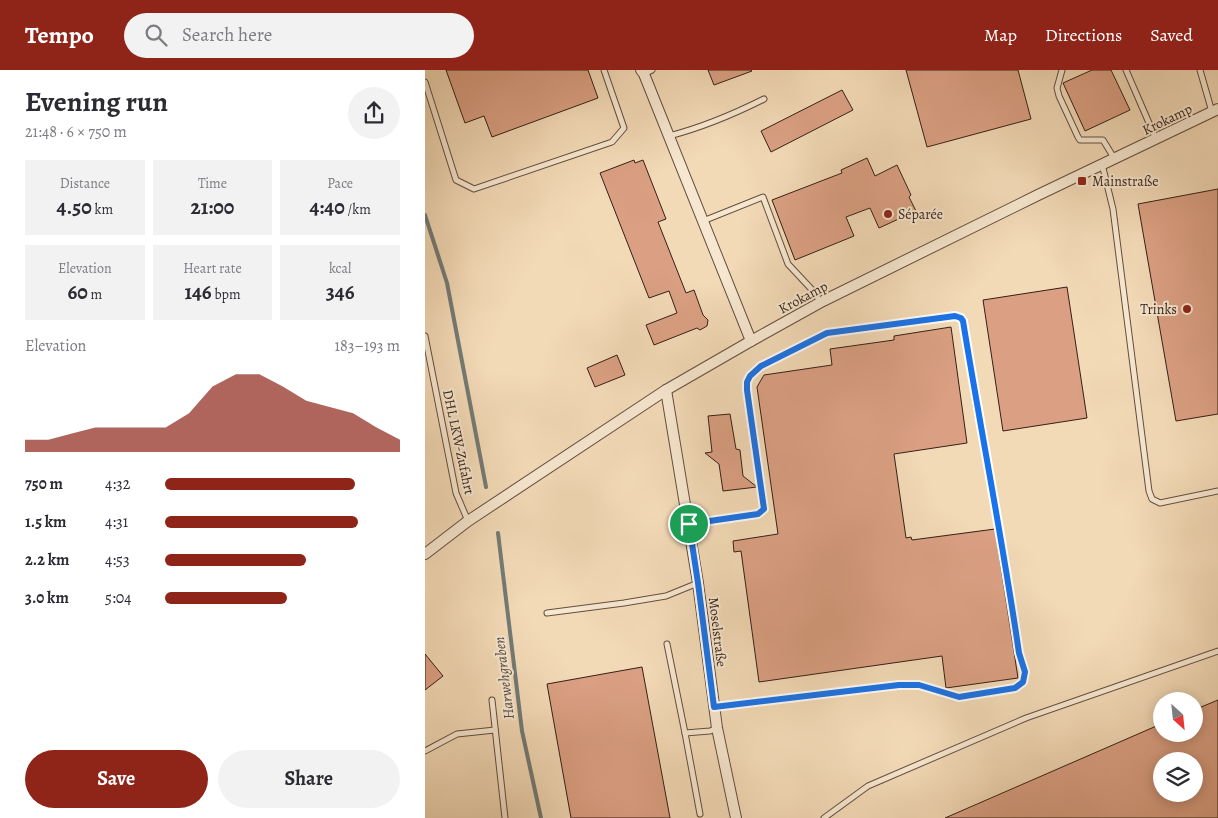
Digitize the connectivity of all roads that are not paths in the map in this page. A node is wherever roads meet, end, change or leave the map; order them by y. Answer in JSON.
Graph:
{"nodes":[{"id":1,"x":604,"y":70,"type":"edge"},
{"id":2,"x":1062,"y":70,"type":"edge"},
{"id":3,"x":1126,"y":70,"type":"edge"},
{"id":4,"x":1200,"y":70,"type":"edge"},
{"id":5,"x":645,"y":71,"type":"edge"},
{"id":6,"x":425,"y":82,"type":"edge"},
{"id":7,"x":764,"y":99,"type":"dead end"},
{"id":8,"x":1215,"y":110,"type":"edge"},
{"id":9,"x":669,"y":136,"type":"junction"},
{"id":10,"x":1156,"y":139,"type":"junction"},
{"id":11,"x":1114,"y":159,"type":"junction"},
{"id":12,"x":1102,"y":164,"type":"junction"},
{"id":13,"x":703,"y":221,"type":"junction"},
{"id":14,"x":821,"y":303,"type":"junction"},
{"id":15,"x":425,"y":336,"type":"edge"},
{"id":16,"x":751,"y":341,"type":"junction"},
{"id":17,"x":666,"y":390,"type":"junction"},
{"id":18,"x":1218,"y":491,"type":"edge"},
{"id":19,"x":468,"y":522,"type":"junction"},
{"id":20,"x":689,"y":524,"type":"junction"},
{"id":21,"x":425,"y":554,"type":"edge"},
{"id":22,"x":698,"y":583,"type":"junction"},
{"id":23,"x":547,"y":613,"type":"dead end"},
{"id":24,"x":667,"y":644,"type":"dead end"},
{"id":25,"x":1218,"y":651,"type":"edge"},
{"id":26,"x":492,"y":700,"type":"dead end"},
{"id":27,"x":714,"y":707,"type":"junction"},
{"id":28,"x":717,"y":728,"type":"junction"},
{"id":29,"x":495,"y":730,"type":"junction"},
{"id":30,"x":685,"y":733,"type":"junction"},
{"id":31,"x":425,"y":751,"type":"edge"},
{"id":32,"x":700,"y":814,"type":"dead end"},
{"id":33,"x":505,"y":818,"type":"edge"},
{"id":34,"x":736,"y":818,"type":"edge"},
{"id":35,"x":824,"y":818,"type":"edge"}],
"edges":[{"from":1,"to":6,"type":"lane"},
{"from":2,"to":11,"type":"lane"},
{"from":3,"to":10,"type":"lane"},
{"from":4,"to":8,"type":"lane"},
{"from":5,"to":9,"type":"street"},
{"from":7,"to":9,"type":"lane"},
{"from":8,"to":10,"type":"street","name":"Krokamp"},
{"from":9,"to":13,"type":"street"},
{"from":10,"to":11,"type":"street","name":"Krokamp"},
{"from":11,"to":12,"type":"street","name":"Krokamp"},
{"from":12,"to":14,"type":"street","name":"Krokamp"},
{"from":12,"to":18,"type":"lane"},
{"from":13,"to":14,"type":"lane"},
{"from":13,"to":16,"type":"street"},
{"from":14,"to":16,"type":"street","name":"Krokamp"},
{"from":15,"to":19,"type":"lane","name":"DHL LKW-Zufahrt"},
{"from":16,"to":17,"type":"street","name":"Krokamp"},
{"from":17,"to":19,"type":"street","name":"Krokamp"},
{"from":17,"to":20,"type":"street","name":"Moselstraße"},
{"from":19,"to":21,"type":"street","name":"Krokamp"},
{"from":20,"to":22,"type":"street","name":"Moselstraße"},
{"from":20,"to":27,"type":"lane"},
{"from":22,"to":23,"type":"lane"},
{"from":22,"to":27,"type":"street","name":"Moselstraße"},
{"from":24,"to":30,"type":"lane"},
{"from":25,"to":35,"type":"lane"},
{"from":26,"to":29,"type":"lane"},
{"from":27,"to":28,"type":"street","name":"Moselstraße"},
{"from":28,"to":30,"type":"lane"},
{"from":28,"to":34,"type":"street","name":"Moselstraße"},
{"from":29,"to":31,"type":"lane"},
{"from":29,"to":33,"type":"lane"},
{"from":30,"to":32,"type":"lane"}]}
